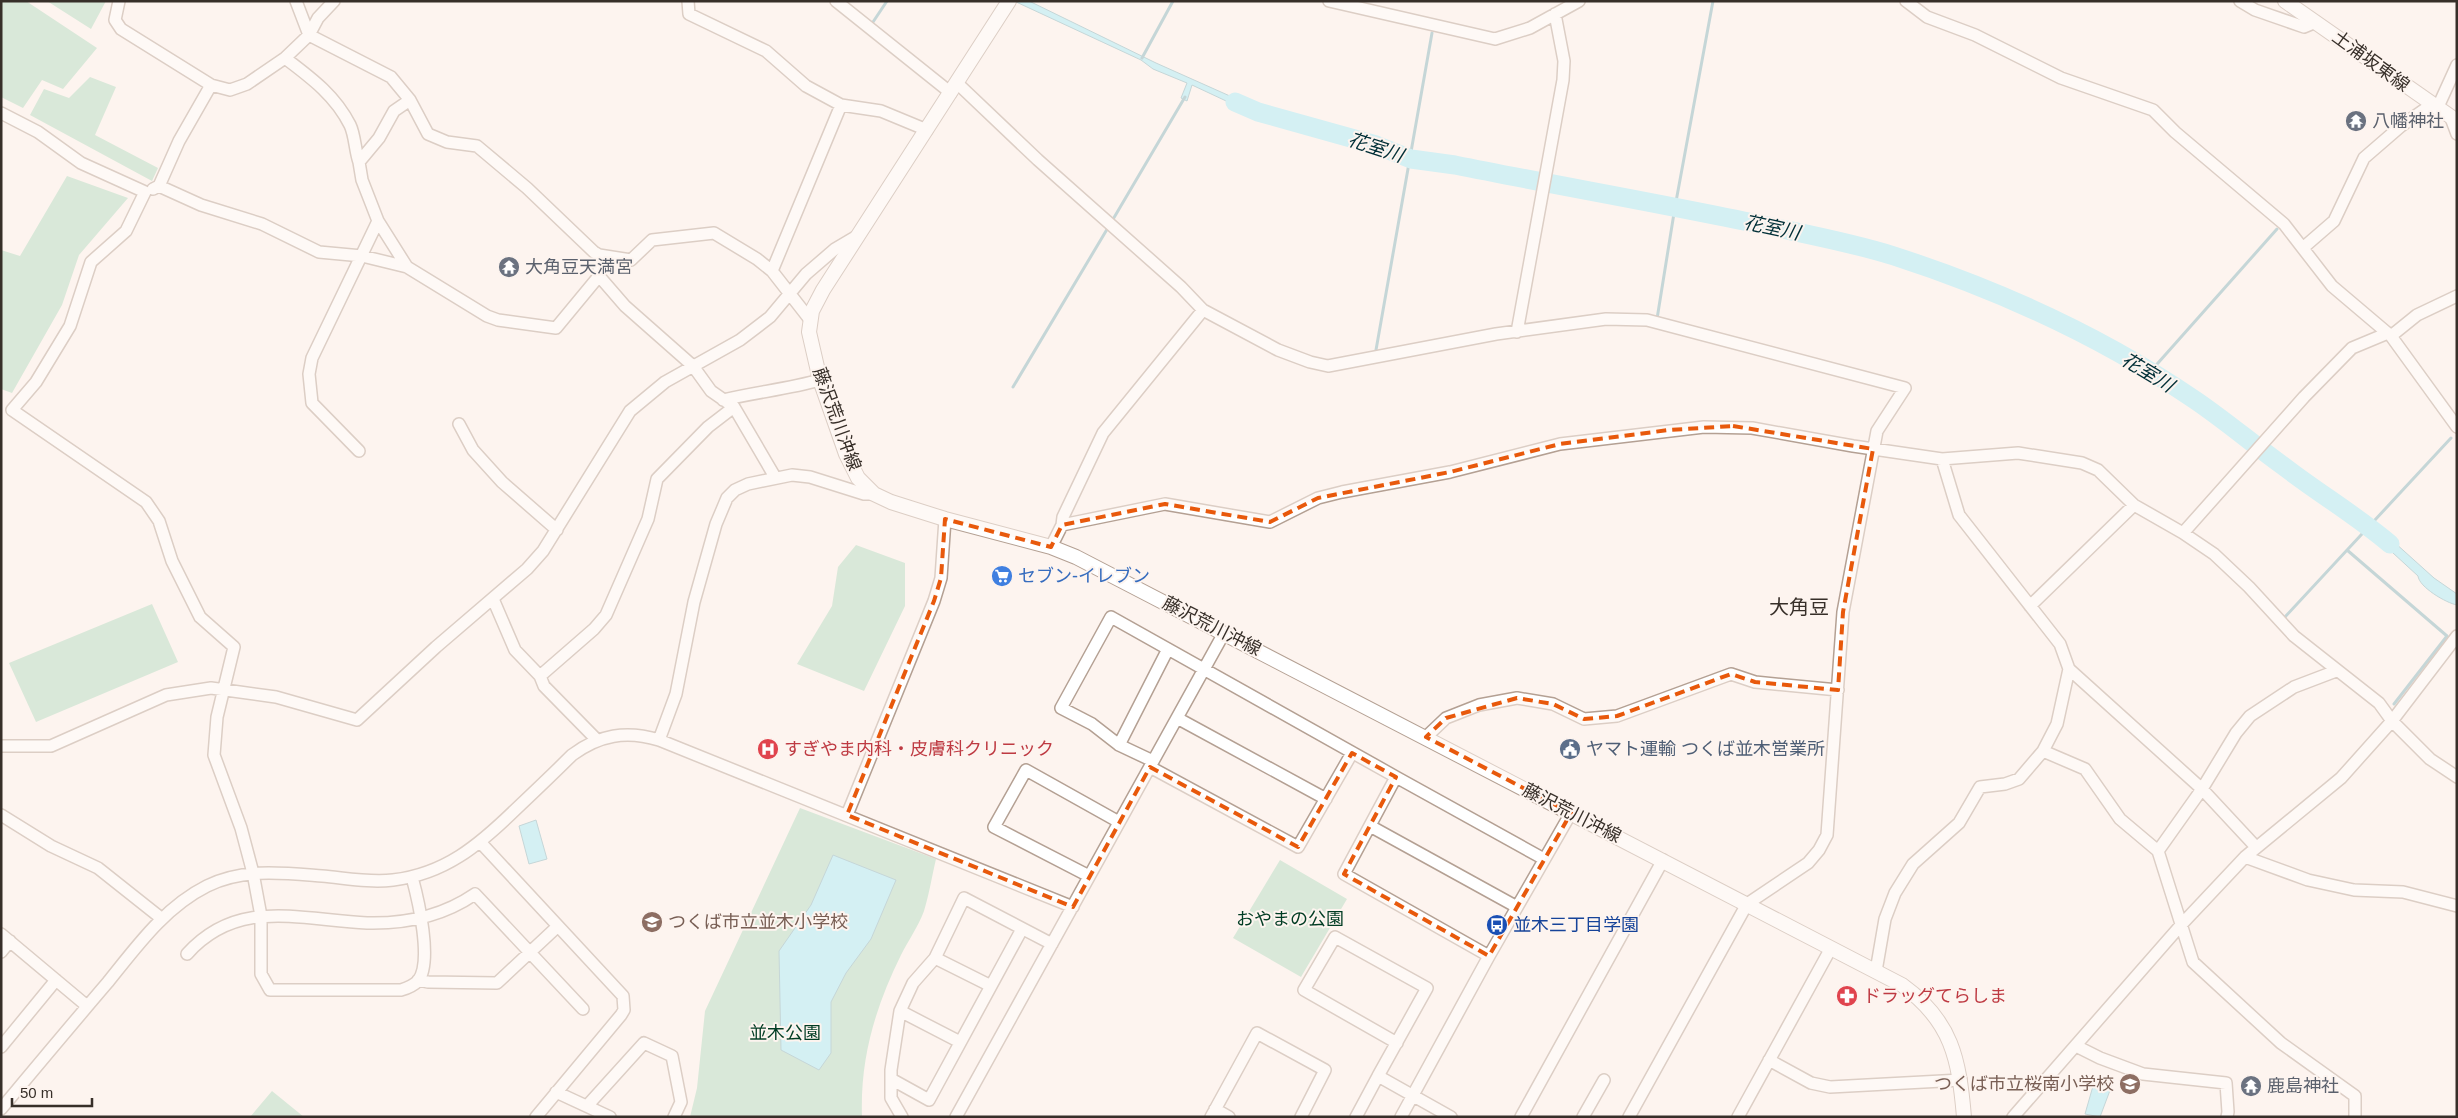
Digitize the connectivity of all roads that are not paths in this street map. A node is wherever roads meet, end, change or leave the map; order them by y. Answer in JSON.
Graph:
{"nodes":[{"id":1,"x":119,"y":1,"type":"edge"},
{"id":2,"x":296,"y":1,"type":"edge"},
{"id":3,"x":334,"y":1,"type":"edge"},
{"id":4,"x":688,"y":1,"type":"edge"},
{"id":5,"x":836,"y":1,"type":"edge"},
{"id":6,"x":1009,"y":1,"type":"edge"},
{"id":7,"x":1328,"y":1,"type":"edge"},
{"id":8,"x":1579,"y":1,"type":"edge"},
{"id":9,"x":1906,"y":1,"type":"edge"},
{"id":10,"x":2240,"y":1,"type":"edge"},
{"id":11,"x":2285,"y":1,"type":"edge"},
{"id":12,"x":1555,"y":14,"type":"junction"},
{"id":13,"x":2316,"y":22,"type":"junction"},
{"id":14,"x":309,"y":34,"type":"junction"},
{"id":15,"x":285,"y":58,"type":"junction"},
{"id":16,"x":2457,"y":65,"type":"edge"},
{"id":17,"x":211,"y":85,"type":"junction"},
{"id":18,"x":954,"y":88,"type":"junction"},
{"id":19,"x":410,"y":100,"type":"junction"},
{"id":20,"x":841,"y":105,"type":"junction"},
{"id":21,"x":2434,"y":107,"type":"junction"},
{"id":22,"x":1,"y":114,"type":"edge"},
{"id":23,"x":2454,"y":120,"type":"edge"},
{"id":24,"x":927,"y":130,"type":"junction"},
{"id":25,"x":2457,"y":134,"type":"edge"},
{"id":26,"x":359,"y":162,"type":"junction"},
{"id":27,"x":159,"y":186,"type":"junction"},
{"id":28,"x":145,"y":192,"type":"junction"},
{"id":29,"x":378,"y":220,"type":"junction"},
{"id":30,"x":858,"y":236,"type":"junction"},
{"id":31,"x":2304,"y":247,"type":"junction"},
{"id":32,"x":599,"y":255,"type":"junction"},
{"id":33,"x":362,"y":256,"type":"junction"},
{"id":34,"x":407,"y":267,"type":"junction"},
{"id":35,"x":772,"y":270,"type":"junction"},
{"id":36,"x":599,"y":276,"type":"junction"},
{"id":37,"x":790,"y":292,"type":"junction"},
{"id":38,"x":2457,"y":296,"type":"edge"},
{"id":39,"x":1203,"y":310,"type":"junction"},
{"id":40,"x":811,"y":321,"type":"junction"},
{"id":41,"x":1517,"y":332,"type":"junction"},
{"id":42,"x":2390,"y":335,"type":"junction"},
{"id":43,"x":693,"y":366,"type":"junction"},
{"id":44,"x":820,"y":380,"type":"junction"},
{"id":45,"x":724,"y":400,"type":"junction"},
{"id":46,"x":734,"y":407,"type":"junction"},
{"id":47,"x":459,"y":424,"type":"dead end"},
{"id":48,"x":2457,"y":427,"type":"edge"},
{"id":49,"x":1873,"y":449,"type":"junction"},
{"id":50,"x":360,"y":451,"type":"dead end"},
{"id":51,"x":1942,"y":458,"type":"junction"},
{"id":52,"x":775,"y":476,"type":"junction"},
{"id":53,"x":874,"y":494,"type":"junction"},
{"id":54,"x":2134,"y":505,"type":"junction"},
{"id":55,"x":945,"y":520,"type":"junction"},
{"id":56,"x":1062,"y":525,"type":"junction"},
{"id":57,"x":557,"y":530,"type":"junction"},
{"id":58,"x":2183,"y":533,"type":"junction"},
{"id":59,"x":1051,"y":547,"type":"junction"},
{"id":60,"x":493,"y":599,"type":"junction"},
{"id":61,"x":2030,"y":606,"type":"junction"},
{"id":62,"x":1224,"y":632,"type":"junction"},
{"id":63,"x":2457,"y":636,"type":"edge"},
{"id":64,"x":1168,"y":649,"type":"junction"},
{"id":65,"x":1204,"y":668,"type":"junction"},
{"id":66,"x":2069,"y":669,"type":"junction"},
{"id":67,"x":2336,"y":671,"type":"junction"},
{"id":68,"x":540,"y":676,"type":"junction"},
{"id":69,"x":223,"y":689,"type":"junction"},
{"id":70,"x":1838,"y":690,"type":"junction"},
{"id":71,"x":1177,"y":718,"type":"junction"},
{"id":72,"x":2392,"y":721,"type":"junction"},
{"id":73,"x":1426,"y":737,"type":"junction"},
{"id":74,"x":597,"y":740,"type":"junction"},
{"id":75,"x":659,"y":740,"type":"junction"},
{"id":76,"x":1119,"y":745,"type":"junction"},
{"id":77,"x":1,"y":746,"type":"edge"},
{"id":78,"x":2042,"y":751,"type":"junction"},
{"id":79,"x":1352,"y":753,"type":"junction"},
{"id":80,"x":1152,"y":764,"type":"junction"},
{"id":81,"x":1396,"y":777,"type":"junction"},
{"id":82,"x":2457,"y":777,"type":"edge"},
{"id":83,"x":2202,"y":789,"type":"junction"},
{"id":84,"x":1326,"y":799,"type":"junction"},
{"id":85,"x":1571,"y":813,"type":"junction"},
{"id":86,"x":1,"y":815,"type":"edge"},
{"id":87,"x":847,"y":815,"type":"junction"},
{"id":88,"x":1120,"y":822,"type":"junction"},
{"id":89,"x":1370,"y":826,"type":"junction"},
{"id":90,"x":481,"y":843,"type":"junction"},
{"id":91,"x":2256,"y":847,"type":"junction"},
{"id":92,"x":2158,"y":851,"type":"junction"},
{"id":93,"x":2245,"y":856,"type":"junction"},
{"id":94,"x":1544,"y":859,"type":"junction"},
{"id":95,"x":1663,"y":860,"type":"junction"},
{"id":96,"x":253,"y":873,"type":"junction"},
{"id":97,"x":1089,"y":876,"type":"junction"},
{"id":98,"x":412,"y":877,"type":"junction"},
{"id":99,"x":1747,"y":904,"type":"junction"},
{"id":100,"x":2457,"y":906,"type":"edge"},
{"id":101,"x":1073,"y":907,"type":"junction"},
{"id":102,"x":1517,"y":907,"type":"junction"},
{"id":103,"x":261,"y":916,"type":"junction"},
{"id":104,"x":162,"y":918,"type":"junction"},
{"id":105,"x":422,"y":918,"type":"junction"},
{"id":106,"x":2182,"y":925,"type":"junction"},
{"id":107,"x":558,"y":926,"type":"junction"},
{"id":108,"x":1022,"y":929,"type":"junction"},
{"id":109,"x":6,"y":937,"type":"edge"},
{"id":110,"x":1052,"y":944,"type":"junction"},
{"id":111,"x":1831,"y":948,"type":"junction"},
{"id":112,"x":1,"y":952,"type":"edge"},
{"id":113,"x":530,"y":952,"type":"junction"},
{"id":114,"x":187,"y":954,"type":"dead end"},
{"id":115,"x":1489,"y":956,"type":"junction"},
{"id":116,"x":936,"y":958,"type":"junction"},
{"id":117,"x":1876,"y":971,"type":"junction"},
{"id":118,"x":56,"y":980,"type":"junction"},
{"id":119,"x":418,"y":980,"type":"junction"},
{"id":120,"x":991,"y":986,"type":"junction"},
{"id":121,"x":87,"y":1006,"type":"junction"},
{"id":122,"x":583,"y":1009,"type":"dead end"},
{"id":123,"x":900,"y":1011,"type":"junction"},
{"id":124,"x":960,"y":1042,"type":"junction"},
{"id":125,"x":1397,"y":1042,"type":"junction"},
{"id":126,"x":2076,"y":1046,"type":"junction"},
{"id":127,"x":1,"y":1047,"type":"edge"},
{"id":128,"x":1769,"y":1060,"type":"junction"},
{"id":129,"x":1378,"y":1076,"type":"junction"},
{"id":130,"x":891,"y":1079,"type":"junction"},
{"id":131,"x":1604,"y":1080,"type":"dead end"},
{"id":132,"x":1961,"y":1080,"type":"junction"},
{"id":133,"x":556,"y":1092,"type":"junction"},
{"id":134,"x":1413,"y":1096,"type":"junction"},
{"id":135,"x":587,"y":1106,"type":"junction"},
{"id":136,"x":1,"y":1109,"type":"edge"},
{"id":137,"x":1213,"y":1113,"type":"edge"},
{"id":138,"x":1523,"y":1116,"type":"edge"},
{"id":139,"x":536,"y":1117,"type":"edge"},
{"id":140,"x":610,"y":1117,"type":"edge"},
{"id":141,"x":674,"y":1117,"type":"edge"},
{"id":142,"x":902,"y":1117,"type":"edge"},
{"id":143,"x":956,"y":1117,"type":"edge"},
{"id":144,"x":1229,"y":1117,"type":"edge"},
{"id":145,"x":1301,"y":1117,"type":"edge"},
{"id":146,"x":1356,"y":1117,"type":"edge"},
{"id":147,"x":1402,"y":1117,"type":"edge"},
{"id":148,"x":1451,"y":1117,"type":"edge"},
{"id":149,"x":1583,"y":1117,"type":"edge"},
{"id":150,"x":1629,"y":1117,"type":"edge"},
{"id":151,"x":1738,"y":1117,"type":"edge"},
{"id":152,"x":1964,"y":1117,"type":"edge"},
{"id":153,"x":2013,"y":1117,"type":"edge"},
{"id":154,"x":2227,"y":1117,"type":"edge"},
{"id":155,"x":2355,"y":1117,"type":"edge"}],
"edges":[{"from":1,"to":17,"type":"street"},
{"from":2,"to":14,"type":"street"},
{"from":3,"to":14,"type":"street"},
{"from":4,"to":20,"type":"street"},
{"from":5,"to":18,"type":"street"},
{"from":6,"to":18,"type":"main road","name":"藤沢荒川沖線"},
{"from":7,"to":12,"type":"street"},
{"from":8,"to":12,"type":"street"},
{"from":9,"to":31,"type":"street"},
{"from":10,"to":13,"type":"street"},
{"from":11,"to":13,"type":"main road","name":"土浦坂東線"},
{"from":12,"to":41,"type":"street"},
{"from":13,"to":21,"type":"main road","name":"土浦坂東線"},
{"from":14,"to":15,"type":"street"},
{"from":14,"to":19,"type":"street"},
{"from":15,"to":17,"type":"street"},
{"from":15,"to":26,"type":"street"},
{"from":16,"to":21,"type":"street"},
{"from":17,"to":27,"type":"street"},
{"from":18,"to":24,"type":"main road","name":"藤沢荒川沖線"},
{"from":18,"to":39,"type":"street"},
{"from":19,"to":26,"type":"street"},
{"from":19,"to":32,"type":"street"},
{"from":20,"to":24,"type":"street"},
{"from":20,"to":35,"type":"street"},
{"from":21,"to":23,"type":"main road","name":"土浦坂東線"},
{"from":21,"to":31,"type":"street"},
{"from":22,"to":28,"type":"street"},
{"from":23,"to":25,"type":"street"},
{"from":24,"to":30,"type":"main road","name":"藤沢荒川沖線"},
{"from":26,"to":29,"type":"street"},
{"from":27,"to":28,"type":"street"},
{"from":27,"to":33,"type":"street"},
{"from":28,"to":69,"type":"street"},
{"from":29,"to":33,"type":"street"},
{"from":29,"to":34,"type":"street"},
{"from":30,"to":37,"type":"street"},
{"from":30,"to":40,"type":"main road","name":"藤沢荒川沖線"},
{"from":31,"to":42,"type":"street"},
{"from":32,"to":35,"type":"street"},
{"from":32,"to":36,"type":"street"},
{"from":33,"to":34,"type":"street"},
{"from":33,"to":50,"type":"street"},
{"from":34,"to":36,"type":"street"},
{"from":35,"to":37,"type":"street"},
{"from":36,"to":43,"type":"street"},
{"from":37,"to":40,"type":"street"},
{"from":37,"to":43,"type":"street"},
{"from":38,"to":42,"type":"street"},
{"from":39,"to":41,"type":"street"},
{"from":39,"to":56,"type":"street"},
{"from":40,"to":44,"type":"main road","name":"藤沢荒川沖線"},
{"from":41,"to":49,"type":"street"},
{"from":42,"to":48,"type":"street"},
{"from":42,"to":58,"type":"street"},
{"from":43,"to":45,"type":"street"},
{"from":43,"to":57,"type":"street"},
{"from":44,"to":45,"type":"street"},
{"from":44,"to":53,"type":"main road","name":"藤沢荒川沖線"},
{"from":45,"to":46,"type":"street"},
{"from":46,"to":52,"type":"street"},
{"from":46,"to":68,"type":"street"},
{"from":47,"to":57,"type":"street"},
{"from":49,"to":51,"type":"street"},
{"from":49,"to":56,"type":"street"},
{"from":49,"to":70,"type":"street"},
{"from":51,"to":54,"type":"street"},
{"from":51,"to":61,"type":"street"},
{"from":52,"to":53,"type":"street"},
{"from":52,"to":75,"type":"street"},
{"from":53,"to":55,"type":"main road","name":"藤沢荒川沖線"},
{"from":54,"to":58,"type":"street"},
{"from":54,"to":61,"type":"street"},
{"from":55,"to":59,"type":"main road","name":"藤沢荒川沖線"},
{"from":55,"to":87,"type":"street"},
{"from":56,"to":59,"type":"street"},
{"from":57,"to":60,"type":"street"},
{"from":58,"to":67,"type":"street"},
{"from":59,"to":62,"type":"main road","name":"藤沢荒川沖線"},
{"from":60,"to":68,"type":"street"},
{"from":60,"to":69,"type":"street"},
{"from":61,"to":66,"type":"street"},
{"from":62,"to":65,"type":"street"},
{"from":62,"to":73,"type":"main road","name":"藤沢荒川沖線"},
{"from":63,"to":72,"type":"street"},
{"from":64,"to":65,"type":"street"},
{"from":64,"to":76,"type":"street"},
{"from":64,"to":76,"type":"street"},
{"from":65,"to":71,"type":"street"},
{"from":65,"to":79,"type":"street"},
{"from":66,"to":78,"type":"street"},
{"from":66,"to":83,"type":"street"},
{"from":67,"to":72,"type":"street"},
{"from":67,"to":83,"type":"street"},
{"from":68,"to":74,"type":"street"},
{"from":69,"to":77,"type":"street"},
{"from":69,"to":96,"type":"street"},
{"from":70,"to":73,"type":"street"},
{"from":70,"to":99,"type":"street"},
{"from":71,"to":80,"type":"street"},
{"from":71,"to":84,"type":"street"},
{"from":72,"to":82,"type":"street"},
{"from":72,"to":91,"type":"street"},
{"from":73,"to":85,"type":"main road","name":"藤沢荒川沖線"},
{"from":74,"to":75,"type":"street"},
{"from":74,"to":90,"type":"street"},
{"from":75,"to":87,"type":"street"},
{"from":76,"to":80,"type":"street"},
{"from":78,"to":92,"type":"street"},
{"from":78,"to":117,"type":"street"},
{"from":79,"to":81,"type":"street"},
{"from":79,"to":84,"type":"street"},
{"from":80,"to":84,"type":"street"},
{"from":80,"to":88,"type":"street"},
{"from":81,"to":89,"type":"street"},
{"from":81,"to":94,"type":"street"},
{"from":83,"to":91,"type":"street"},
{"from":83,"to":92,"type":"street"},
{"from":85,"to":94,"type":"street"},
{"from":85,"to":95,"type":"main road","name":"藤沢荒川沖線"},
{"from":86,"to":104,"type":"street"},
{"from":87,"to":101,"type":"street"},
{"from":88,"to":97,"type":"street"},
{"from":88,"to":97,"type":"street"},
{"from":89,"to":102,"type":"street"},
{"from":89,"to":115,"type":"street"},
{"from":90,"to":98,"type":"street"},
{"from":90,"to":107,"type":"street"},
{"from":91,"to":93,"type":"street"},
{"from":92,"to":106,"type":"street"},
{"from":93,"to":100,"type":"street"},
{"from":93,"to":106,"type":"street"},
{"from":94,"to":102,"type":"street"},
{"from":95,"to":99,"type":"main road","name":"藤沢荒川沖線"},
{"from":95,"to":138,"type":"street"},
{"from":96,"to":98,"type":"street"},
{"from":96,"to":103,"type":"street"},
{"from":96,"to":104,"type":"street"},
{"from":97,"to":101,"type":"street"},
{"from":98,"to":105,"type":"street"},
{"from":99,"to":111,"type":"main road","name":"藤沢荒川沖線"},
{"from":99,"to":150,"type":"street"},
{"from":101,"to":110,"type":"street"},
{"from":102,"to":115,"type":"street"},
{"from":103,"to":105,"type":"street"},
{"from":103,"to":114,"type":"street"},
{"from":103,"to":119,"type":"street"},
{"from":104,"to":121,"type":"street"},
{"from":105,"to":113,"type":"street"},
{"from":105,"to":119,"type":"street"},
{"from":106,"to":126,"type":"street"},
{"from":106,"to":155,"type":"street"},
{"from":107,"to":113,"type":"street"},
{"from":107,"to":133,"type":"street"},
{"from":108,"to":110,"type":"street"},
{"from":108,"to":116,"type":"street"},
{"from":108,"to":120,"type":"street"},
{"from":109,"to":112,"type":"street"},
{"from":109,"to":118,"type":"street"},
{"from":110,"to":143,"type":"street"},
{"from":111,"to":117,"type":"main road","name":"藤沢荒川沖線"},
{"from":111,"to":128,"type":"street"},
{"from":113,"to":119,"type":"street"},
{"from":113,"to":122,"type":"street"},
{"from":115,"to":134,"type":"street"},
{"from":116,"to":120,"type":"street"},
{"from":116,"to":123,"type":"street"},
{"from":117,"to":132,"type":"main road","name":"藤沢荒川沖線"},
{"from":118,"to":121,"type":"street"},
{"from":118,"to":127,"type":"street"},
{"from":120,"to":124,"type":"street"},
{"from":121,"to":136,"type":"street"},
{"from":123,"to":124,"type":"street"},
{"from":123,"to":130,"type":"street"},
{"from":124,"to":130,"type":"street"},
{"from":125,"to":125,"type":"street"},
{"from":125,"to":129,"type":"street"},
{"from":126,"to":153,"type":"street"},
{"from":126,"to":154,"type":"street"},
{"from":128,"to":132,"type":"street"},
{"from":128,"to":151,"type":"street"},
{"from":129,"to":134,"type":"street"},
{"from":129,"to":146,"type":"street"},
{"from":130,"to":142,"type":"street"},
{"from":131,"to":149,"type":"street"},
{"from":132,"to":152,"type":"main road","name":"藤沢荒川沖線"},
{"from":133,"to":135,"type":"street"},
{"from":133,"to":139,"type":"street"},
{"from":134,"to":147,"type":"street"},
{"from":134,"to":148,"type":"street"},
{"from":135,"to":140,"type":"street"},
{"from":135,"to":141,"type":"street"},
{"from":137,"to":144,"type":"street"},
{"from":137,"to":145,"type":"street"}]}
